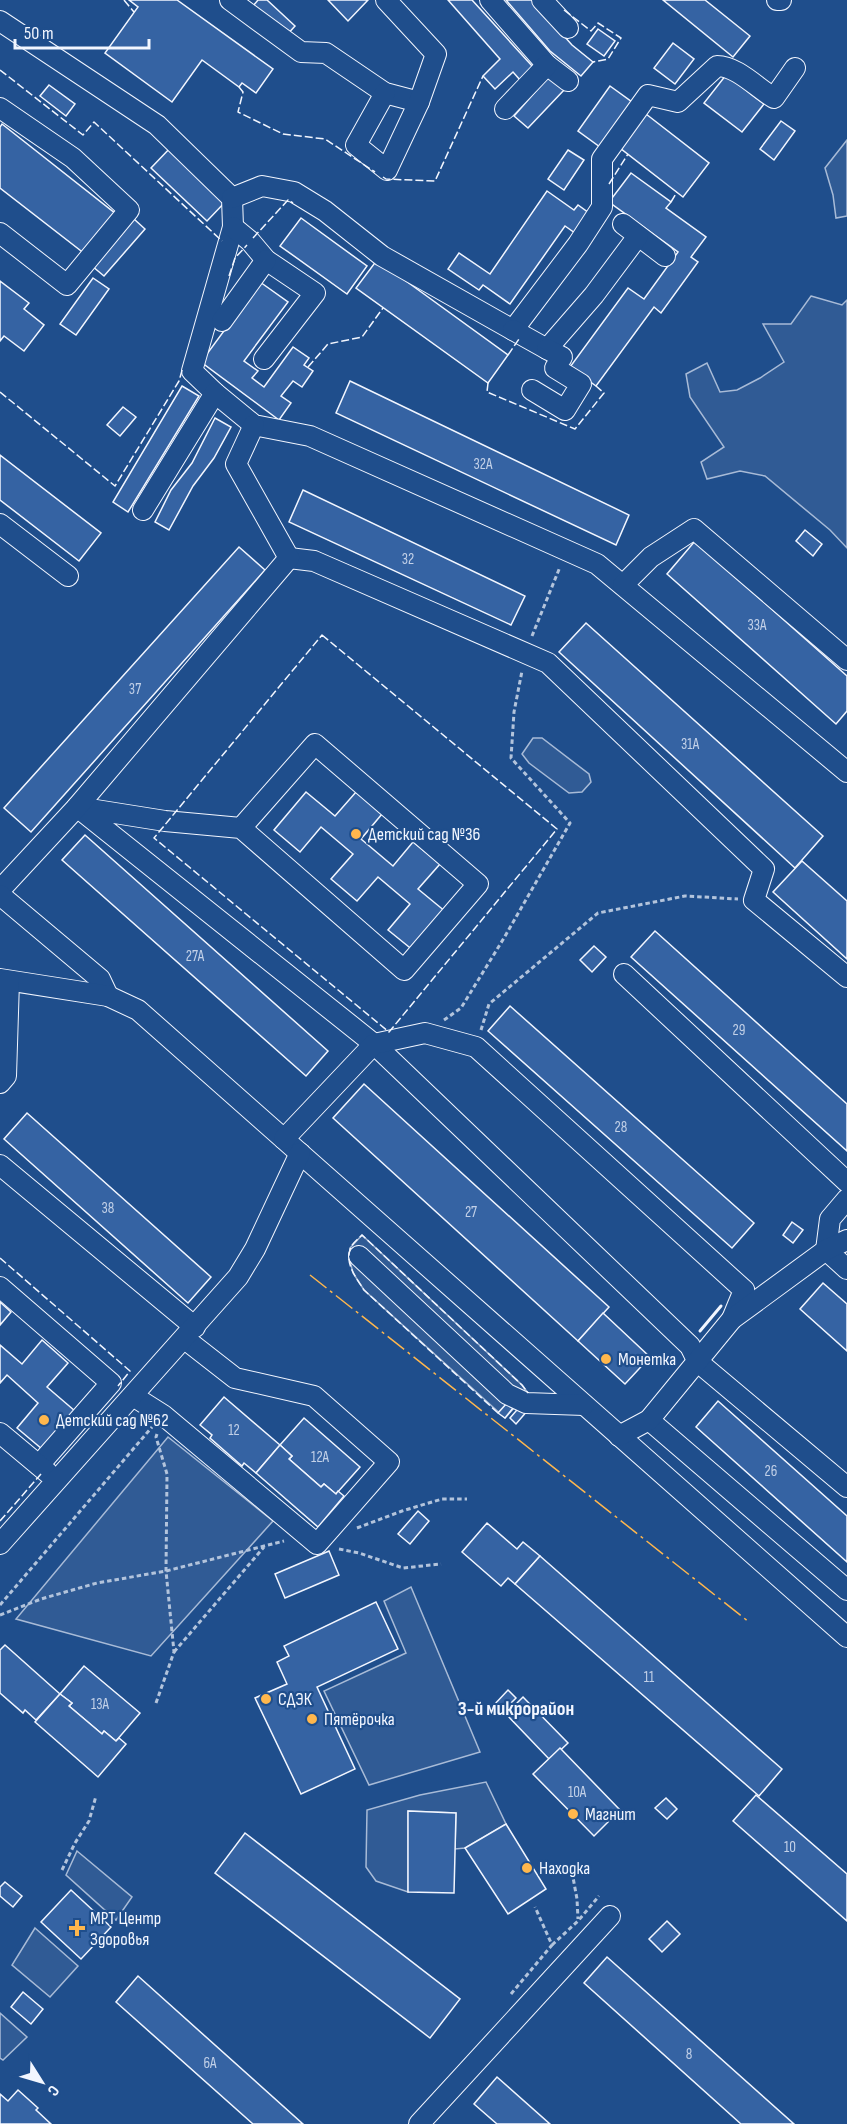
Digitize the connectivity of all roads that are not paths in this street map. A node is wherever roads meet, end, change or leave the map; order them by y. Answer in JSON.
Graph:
{"nodes":[{"id":1,"x":230,"y":0,"type":"edge"},
{"id":2,"x":386,"y":0,"type":"edge"},
{"id":3,"x":490,"y":0,"type":"edge"},
{"id":4,"x":542,"y":0,"type":"edge"},
{"id":5,"x":0,"y":21,"type":"edge"},
{"id":6,"x":568,"y":28,"type":"dead end"},
{"id":7,"x":547,"y":65,"type":"junction"},
{"id":8,"x":795,"y":68,"type":"dead end"},
{"id":9,"x":568,"y":81,"type":"dead end"},
{"id":10,"x":385,"y":93,"type":"junction"},
{"id":11,"x":419,"y":102,"type":"junction"},
{"id":12,"x":0,"y":108,"type":"edge"},
{"id":13,"x":505,"y":109,"type":"dead end"},
{"id":14,"x":232,"y":198,"type":"junction"},
{"id":15,"x":233,"y":227,"type":"junction"},
{"id":16,"x":0,"y":233,"type":"edge"},
{"id":17,"x":665,"y":256,"type":"dead end"},
{"id":18,"x":266,"y":260,"type":"junction"},
{"id":19,"x":222,"y":321,"type":"dead end"},
{"id":20,"x":513,"y":330,"type":"junction"},
{"id":21,"x":547,"y":349,"type":"junction"},
{"id":22,"x":264,"y":359,"type":"dead end"},
{"id":23,"x":532,"y":390,"type":"dead end"},
{"id":24,"x":215,"y":393,"type":"junction"},
{"id":25,"x":254,"y":425,"type":"junction"},
{"id":26,"x":143,"y":510,"type":"dead end"},
{"id":27,"x":0,"y":524,"type":"edge"},
{"id":28,"x":289,"y":558,"type":"junction"},
{"id":29,"x":68,"y":576,"type":"dead end"},
{"id":30,"x":623,"y":585,"type":"junction"},
{"id":31,"x":847,"y":660,"type":"edge"},
{"id":32,"x":846,"y":769,"type":"edge"},
{"id":33,"x":76,"y":807,"type":"junction"},
{"id":34,"x":241,"y":828,"type":"junction"},
{"id":35,"x":0,"y":890,"type":"edge"},
{"id":36,"x":0,"y":895,"type":"edge"},
{"id":37,"x":624,"y":974,"type":"dead end"},
{"id":38,"x":847,"y":977,"type":"edge"},
{"id":39,"x":5,"y":980,"type":"edge"},
{"id":40,"x":108,"y":996,"type":"junction"},
{"id":41,"x":374,"y":1044,"type":"junction"},
{"id":42,"x":0,"y":1083,"type":"edge"},
{"id":43,"x":284,"y":1140,"type":"junction"},
{"id":44,"x":300,"y":1153,"type":"junction"},
{"id":45,"x":0,"y":1165,"type":"edge"},
{"id":46,"x":847,"y":1182,"type":"edge"},
{"id":47,"x":847,"y":1199,"type":"edge"},
{"id":48,"x":847,"y":1240,"type":"edge"},
{"id":49,"x":826,"y":1250,"type":"junction"},
{"id":50,"x":359,"y":1256,"type":"dead end"},
{"id":51,"x":847,"y":1269,"type":"edge"},
{"id":52,"x":0,"y":1287,"type":"edge"},
{"id":53,"x":732,"y":1319,"type":"junction"},
{"id":54,"x":190,"y":1333,"type":"junction"},
{"id":55,"x":698,"y":1362,"type":"junction"},
{"id":56,"x":133,"y":1396,"type":"junction"},
{"id":57,"x":584,"y":1405,"type":"junction"},
{"id":58,"x":649,"y":1420,"type":"junction"},
{"id":59,"x":0,"y":1433,"type":"edge"},
{"id":60,"x":619,"y":1436,"type":"junction"},
{"id":61,"x":39,"y":1465,"type":"junction"},
{"id":62,"x":57,"y":1480,"type":"junction"},
{"id":63,"x":847,"y":1487,"type":"edge"},
{"id":64,"x":0,"y":1544,"type":"edge"},
{"id":65,"x":847,"y":1590,"type":"edge"},
{"id":66,"x":847,"y":1637,"type":"edge"},
{"id":67,"x":610,"y":1916,"type":"dead end"},
{"id":68,"x":419,"y":2124,"type":"edge"}],
"edges":[{"from":1,"to":10,"type":"street"},
{"from":2,"to":11,"type":"street"},
{"from":3,"to":7,"type":"street"},
{"from":4,"to":6,"type":"street"},
{"from":5,"to":14,"type":"street"},
{"from":7,"to":9,"type":"street"},
{"from":7,"to":13,"type":"street"},
{"from":8,"to":20,"type":"street"},
{"from":10,"to":11,"type":"street"},
{"from":10,"to":11,"type":"street"},
{"from":12,"to":16,"type":"street"},
{"from":14,"to":15,"type":"street"},
{"from":14,"to":20,"type":"street"},
{"from":15,"to":18,"type":"street"},
{"from":15,"to":24,"type":"street"},
{"from":17,"to":21,"type":"street"},
{"from":18,"to":19,"type":"street"},
{"from":18,"to":22,"type":"street"},
{"from":20,"to":21,"type":"street"},
{"from":21,"to":23,"type":"street"},
{"from":24,"to":25,"type":"street"},
{"from":24,"to":26,"type":"street"},
{"from":25,"to":28,"type":"street"},
{"from":25,"to":30,"type":"street"},
{"from":27,"to":29,"type":"street"},
{"from":28,"to":33,"type":"street"},
{"from":28,"to":38,"type":"street"},
{"from":30,"to":31,"type":"street"},
{"from":30,"to":32,"type":"street"},
{"from":33,"to":34,"type":"street"},
{"from":33,"to":35,"type":"street"},
{"from":33,"to":41,"type":"street"},
{"from":34,"to":34,"type":"street"},
{"from":36,"to":40,"type":"street"},
{"from":37,"to":46,"type":"street"},
{"from":39,"to":40,"type":"street"},
{"from":39,"to":42,"type":"street"},
{"from":40,"to":43,"type":"street"},
{"from":41,"to":43,"type":"street"},
{"from":41,"to":53,"type":"street"},
{"from":41,"to":55,"type":"street"},
{"from":43,"to":44,"type":"street"},
{"from":44,"to":54,"type":"street"},
{"from":44,"to":57,"type":"street"},
{"from":45,"to":54,"type":"street"},
{"from":47,"to":49,"type":"street"},
{"from":48,"to":49,"type":"street"},
{"from":49,"to":51,"type":"street"},
{"from":49,"to":53,"type":"street"},
{"from":50,"to":57,"type":"street"},
{"from":52,"to":61,"type":"street"},
{"from":53,"to":55,"type":"street"},
{"from":54,"to":56,"type":"street"},
{"from":54,"to":56,"type":"street"},
{"from":55,"to":58,"type":"street"},
{"from":55,"to":63,"type":"street"},
{"from":56,"to":62,"type":"street"},
{"from":57,"to":60,"type":"street"},
{"from":58,"to":60,"type":"street"},
{"from":58,"to":65,"type":"street"},
{"from":59,"to":61,"type":"street"},
{"from":60,"to":66,"type":"street"},
{"from":61,"to":62,"type":"street"},
{"from":62,"to":64,"type":"street"},
{"from":67,"to":68,"type":"street"}]}
